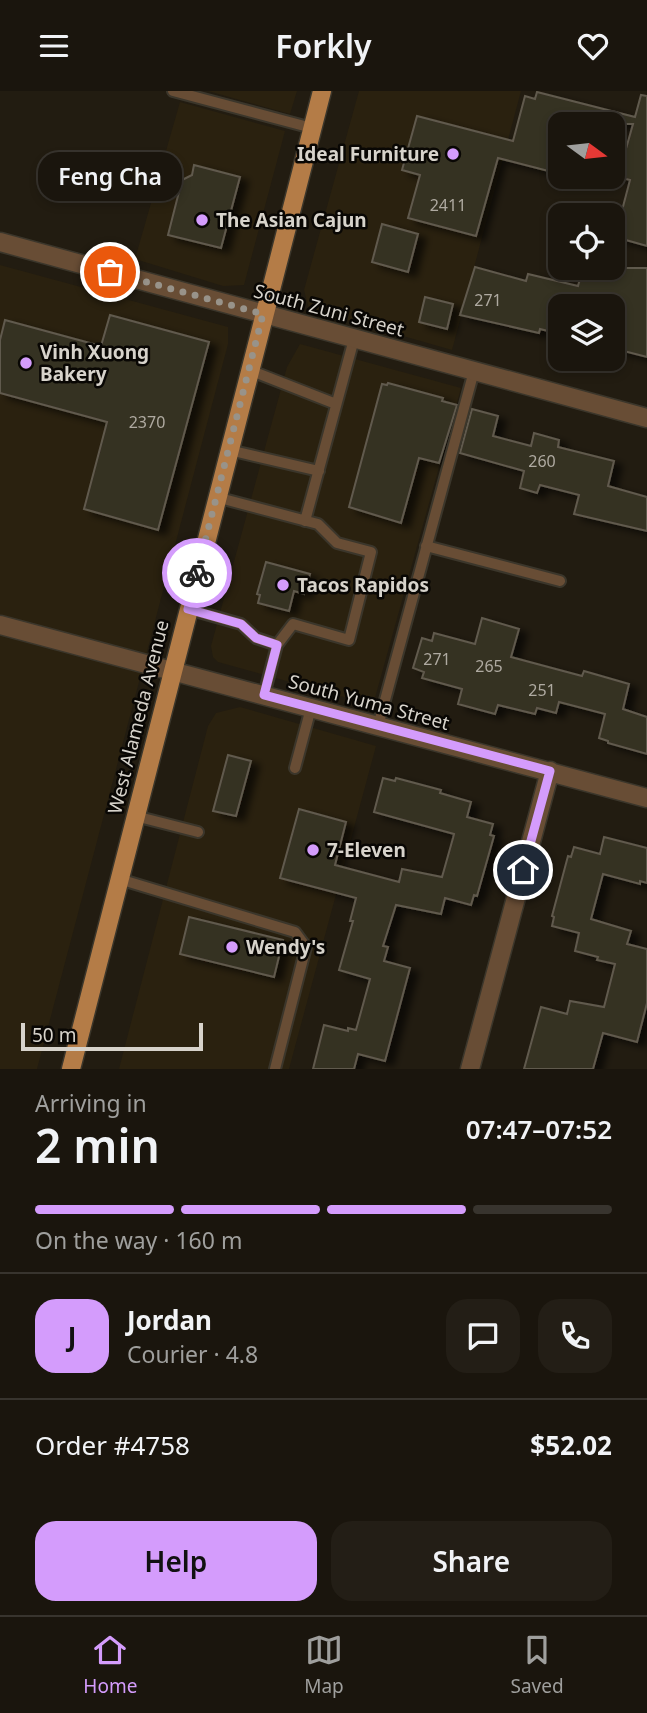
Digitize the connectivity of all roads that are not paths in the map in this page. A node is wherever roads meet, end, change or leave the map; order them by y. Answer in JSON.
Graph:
{"nodes":[{"id":1,"x":173,"y":91,"type":"edge"},
{"id":2,"x":322,"y":91,"type":"edge"},
{"id":3,"x":312,"y":128,"type":"junction"},
{"id":4,"x":0,"y":242,"type":"edge"},
{"id":5,"x":263,"y":314,"type":"junction"},
{"id":6,"x":354,"y":339,"type":"junction"},
{"id":7,"x":249,"y":370,"type":"junction"},
{"id":8,"x":474,"y":371,"type":"junction"},
{"id":9,"x":336,"y":404,"type":"junction"},
{"id":10,"x":647,"y":418,"type":"edge"},
{"id":11,"x":229,"y":450,"type":"junction"},
{"id":12,"x":319,"y":471,"type":"junction"},
{"id":13,"x":216,"y":498,"type":"junction"},
{"id":14,"x":306,"y":521,"type":"junction"},
{"id":15,"x":426,"y":546,"type":"junction"},
{"id":16,"x":560,"y":581,"type":"dead end"},
{"id":17,"x":188,"y":609,"type":"junction"},
{"id":18,"x":0,"y":625,"type":"edge"},
{"id":19,"x":277,"y":645,"type":"junction"},
{"id":20,"x":172,"y":671,"type":"junction"},
{"id":21,"x":264,"y":695,"type":"junction"},
{"id":22,"x":311,"y":708,"type":"junction"},
{"id":23,"x":378,"y":726,"type":"junction"},
{"id":24,"x":295,"y":768,"type":"dead end"},
{"id":25,"x":550,"y":771,"type":"junction"},
{"id":26,"x":647,"y":798,"type":"edge"},
{"id":27,"x":135,"y":816,"type":"junction"},
{"id":28,"x":198,"y":832,"type":"dead end"},
{"id":29,"x":119,"y":880,"type":"junction"},
{"id":30,"x":71,"y":1069,"type":"edge"},
{"id":31,"x":275,"y":1069,"type":"edge"},
{"id":32,"x":470,"y":1069,"type":"edge"}],
"edges":[{"from":1,"to":3,"type":"lane"},
{"from":2,"to":3,"type":"main road","name":"West Alameda Avenue"},
{"from":3,"to":5,"type":"main road","name":"West Alameda Avenue"},
{"from":4,"to":5,"type":"street","name":"South Zuni Street"},
{"from":5,"to":6,"type":"street","name":"South Zuni Street"},
{"from":5,"to":7,"type":"main road","name":"West Alameda Avenue"},
{"from":6,"to":8,"type":"street","name":"South Zuni Street"},
{"from":6,"to":9,"type":"lane"},
{"from":7,"to":9,"type":"lane"},
{"from":7,"to":11,"type":"main road","name":"West Alameda Avenue"},
{"from":8,"to":10,"type":"street","name":"South Zuni Street"},
{"from":8,"to":15,"type":"lane"},
{"from":9,"to":12,"type":"lane"},
{"from":11,"to":12,"type":"lane"},
{"from":11,"to":13,"type":"main road","name":"West Alameda Avenue"},
{"from":12,"to":14,"type":"lane"},
{"from":13,"to":14,"type":"lane"},
{"from":13,"to":17,"type":"main road","name":"West Alameda Avenue"},
{"from":14,"to":19,"type":"lane"},
{"from":15,"to":16,"type":"lane"},
{"from":15,"to":23,"type":"lane"},
{"from":17,"to":19,"type":"lane"},
{"from":17,"to":20,"type":"main road","name":"West Alameda Avenue"},
{"from":18,"to":20,"type":"street","name":"South Yuma Street"},
{"from":19,"to":21,"type":"lane"},
{"from":20,"to":21,"type":"street","name":"South Yuma Street"},
{"from":20,"to":27,"type":"main road","name":"West Alameda Avenue"},
{"from":21,"to":22,"type":"street","name":"South Yuma Street"},
{"from":22,"to":23,"type":"street","name":"South Yuma Street"},
{"from":22,"to":24,"type":"lane"},
{"from":23,"to":25,"type":"street","name":"South Yuma Street"},
{"from":25,"to":26,"type":"street","name":"South Yuma Street"},
{"from":25,"to":32,"type":"street"},
{"from":27,"to":28,"type":"lane"},
{"from":27,"to":29,"type":"main road","name":"West Alameda Avenue"},
{"from":29,"to":30,"type":"main road","name":"West Alameda Avenue"},
{"from":29,"to":31,"type":"lane"}]}
